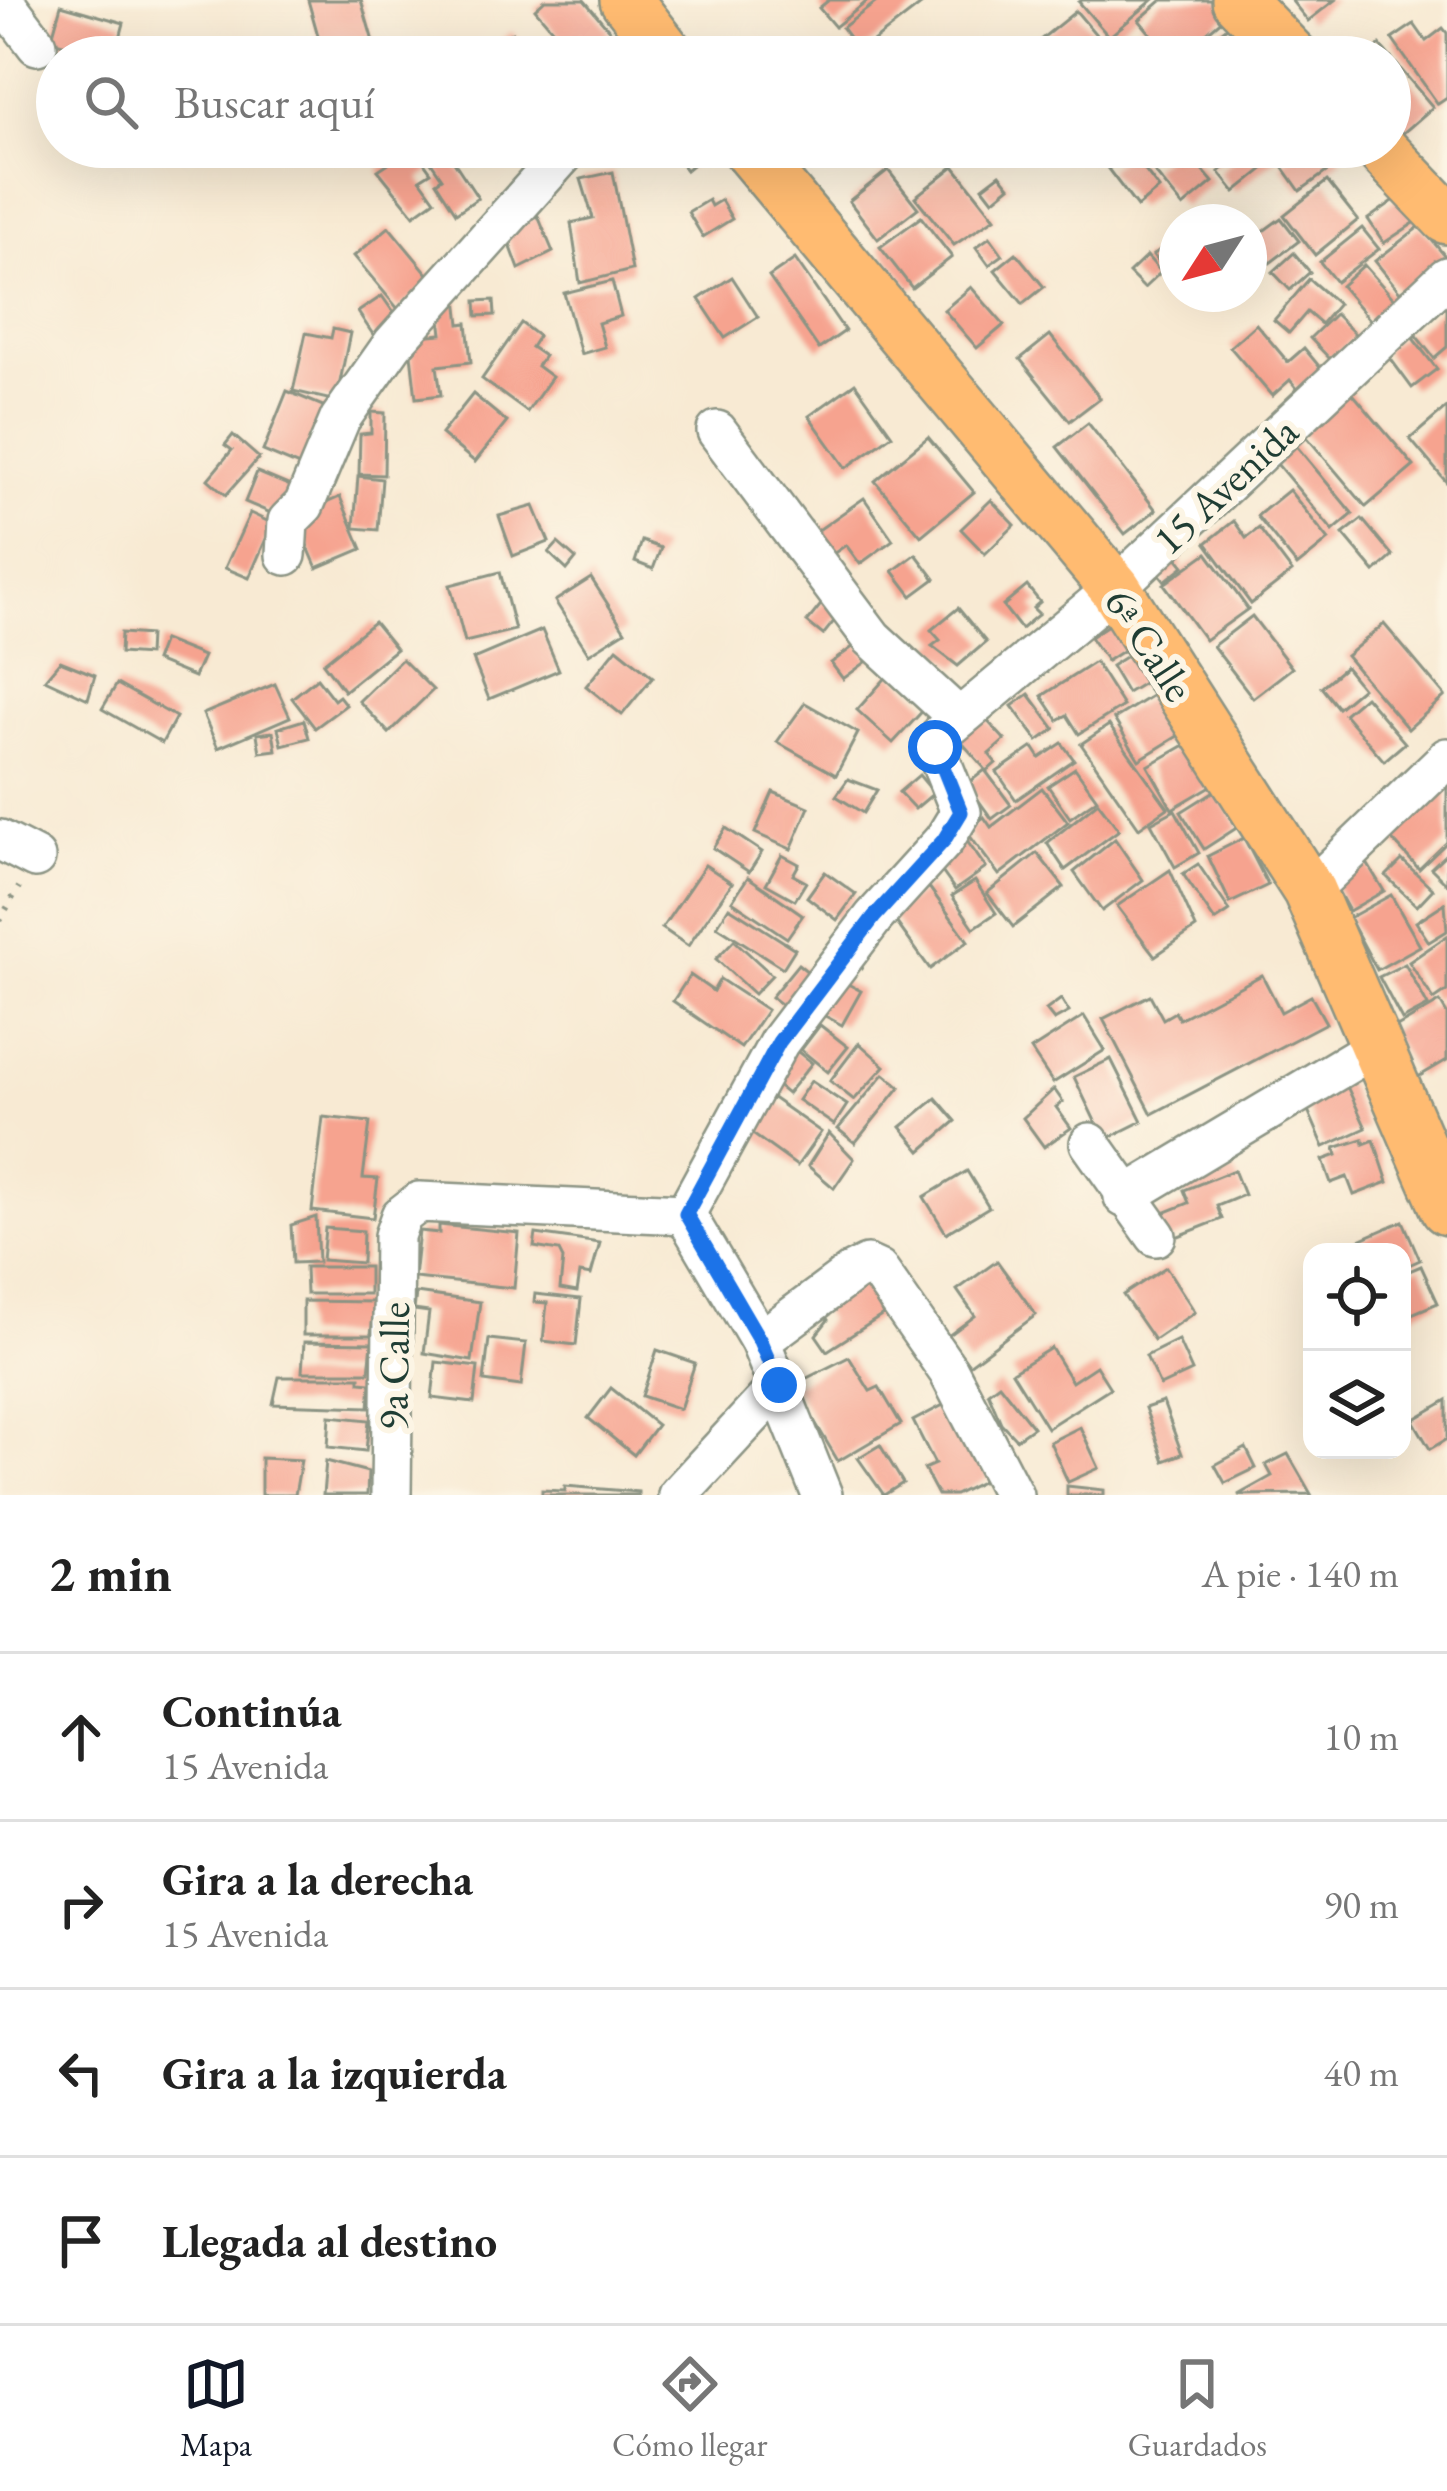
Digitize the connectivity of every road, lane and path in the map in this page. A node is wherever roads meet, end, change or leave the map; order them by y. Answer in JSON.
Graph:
{"nodes":[{"id":1,"x":3,"y":0,"type":"edge"},
{"id":2,"x":626,"y":0,"type":"edge"},
{"id":3,"x":1238,"y":0,"type":"edge"},
{"id":4,"x":650,"y":36,"type":"edge"},
{"id":5,"x":1273,"y":36,"type":"edge"},
{"id":6,"x":36,"y":44,"type":"edge"},
{"id":7,"x":551,"y":168,"type":"edge"},
{"id":8,"x":764,"y":168,"type":"edge"},
{"id":9,"x":1399,"y":168,"type":"edge"},
{"id":10,"x":1447,"y":218,"type":"edge"},
{"id":11,"x":1447,"y":277,"type":"edge"},
{"id":12,"x":717,"y":431,"type":"dead end"},
{"id":13,"x":286,"y":555,"type":"dead end"},
{"id":14,"x":1115,"y":588,"type":"junction"},
{"id":15,"x":959,"y":718,"type":"junction"},
{"id":16,"x":1447,"y":758,"type":"edge"},
{"id":17,"x":1309,"y":891,"type":"junction"},
{"id":18,"x":1377,"y":1046,"type":"junction"},
{"id":19,"x":1090,"y":1142,"type":"dead end"},
{"id":20,"x":1124,"y":1197,"type":"junction"},
{"id":21,"x":1447,"y":1209,"type":"edge"},
{"id":22,"x":686,"y":1214,"type":"junction"},
{"id":23,"x":1156,"y":1237,"type":"dead end"},
{"id":24,"x":760,"y":1341,"type":"junction"},
{"id":25,"x":779,"y":1385,"type":"junction"},
{"id":26,"x":392,"y":1495,"type":"edge"},
{"id":27,"x":677,"y":1495,"type":"edge"},
{"id":28,"x":822,"y":1495,"type":"edge"},
{"id":29,"x":1013,"y":1495,"type":"edge"}],
"edges":[{"from":1,"to":6,"type":"street"},
{"from":2,"to":4,"type":"main road"},
{"from":3,"to":5,"type":"main road"},
{"from":7,"to":13,"type":"street"},
{"from":8,"to":14,"type":"main road","name":"6ª Calle"},
{"from":9,"to":10,"type":"main road"},
{"from":11,"to":14,"type":"street","name":"15 Avenida"},
{"from":12,"to":15,"type":"street"},
{"from":14,"to":15,"type":"street","name":"15 Avenida"},
{"from":14,"to":17,"type":"main road","name":"6ª Calle"},
{"from":15,"to":22,"type":"street"},
{"from":16,"to":17,"type":"street"},
{"from":17,"to":18,"type":"main road","name":"6ª Calle"},
{"from":18,"to":20,"type":"street"},
{"from":18,"to":21,"type":"main road","name":"6ª Calle"},
{"from":19,"to":20,"type":"street"},
{"from":20,"to":23,"type":"street"},
{"from":22,"to":24,"type":"street"},
{"from":22,"to":26,"type":"street","name":"9a Calle"},
{"from":24,"to":25,"type":"street"},
{"from":24,"to":29,"type":"street"},
{"from":25,"to":27,"type":"street"},
{"from":25,"to":28,"type":"street"}]}
